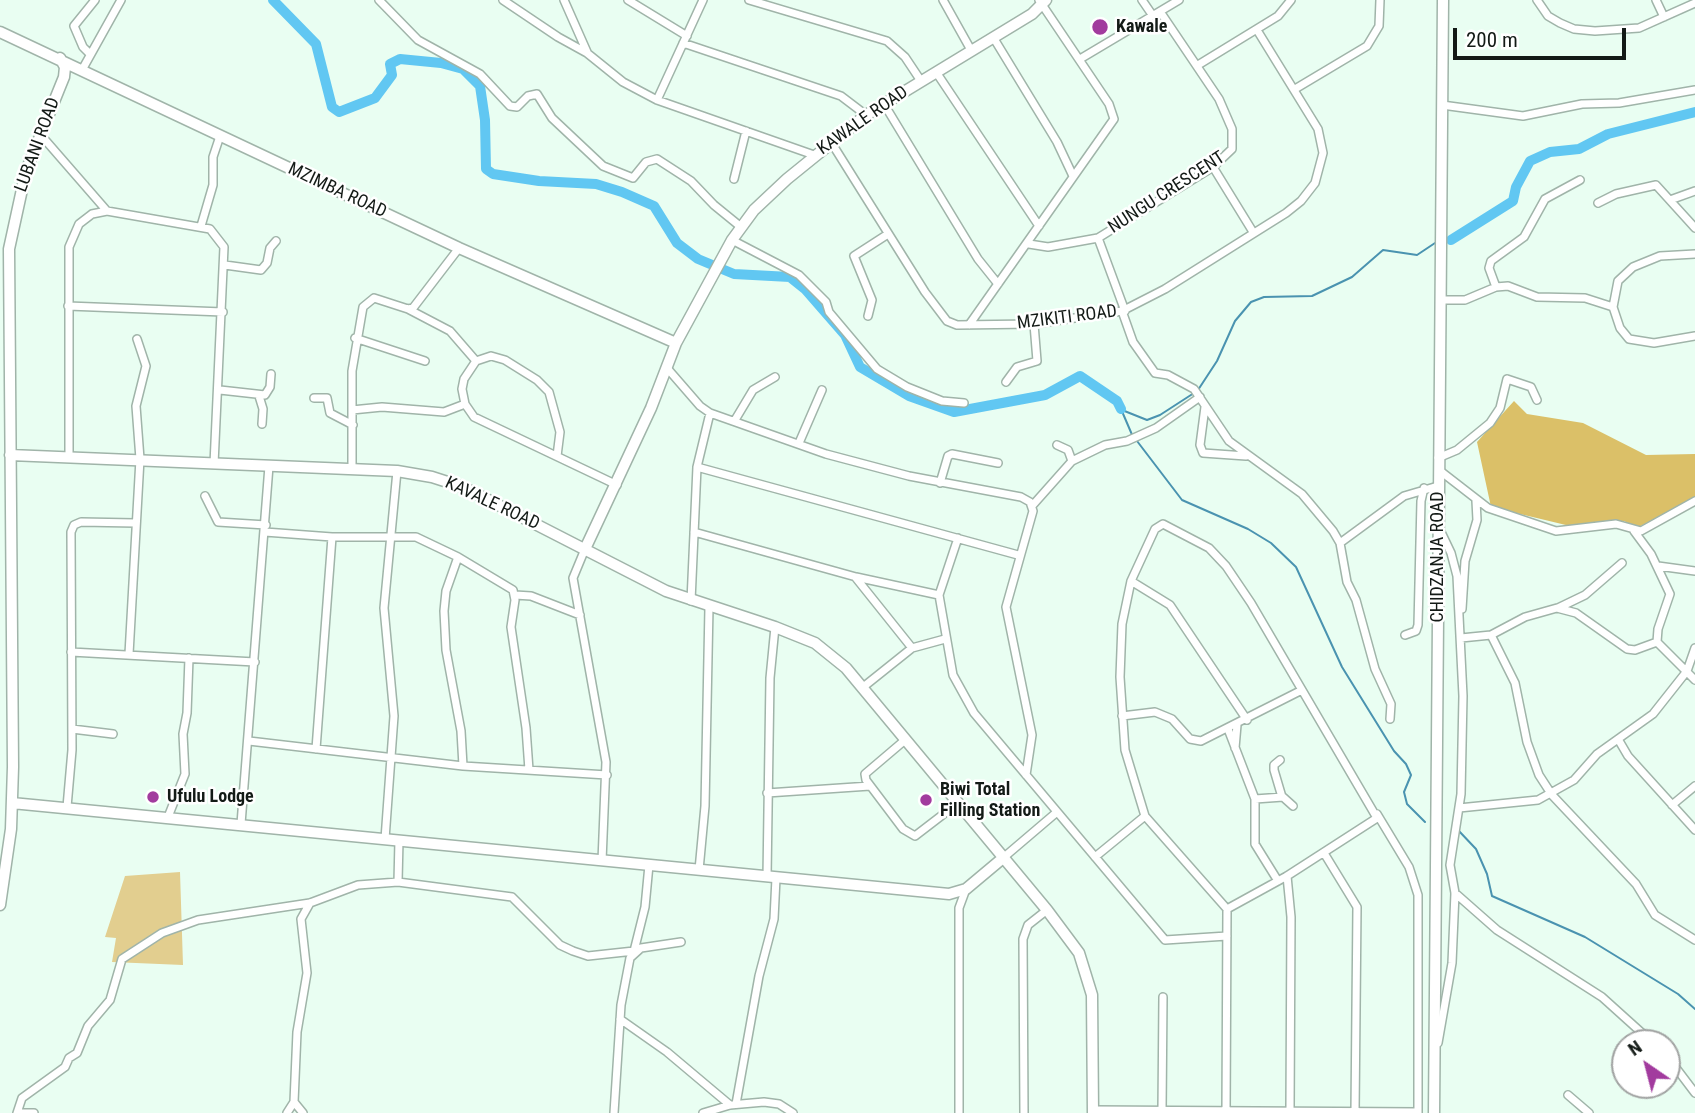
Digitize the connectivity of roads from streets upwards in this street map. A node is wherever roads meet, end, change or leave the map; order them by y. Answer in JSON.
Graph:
{"nodes":[{"id":1,"x":95,"y":0,"type":"edge"},
{"id":2,"x":121,"y":0,"type":"edge"},
{"id":3,"x":379,"y":0,"type":"edge"},
{"id":4,"x":503,"y":0,"type":"edge"},
{"id":5,"x":564,"y":0,"type":"edge"},
{"id":6,"x":628,"y":0,"type":"edge"},
{"id":7,"x":703,"y":0,"type":"edge"},
{"id":8,"x":749,"y":0,"type":"edge"},
{"id":9,"x":943,"y":0,"type":"edge"},
{"id":10,"x":1142,"y":0,"type":"edge"},
{"id":11,"x":1179,"y":0,"type":"edge"},
{"id":12,"x":1291,"y":0,"type":"edge"},
{"id":13,"x":1380,"y":0,"type":"edge"},
{"id":14,"x":1443,"y":0,"type":"edge"},
{"id":15,"x":1537,"y":0,"type":"edge"},
{"id":16,"x":1656,"y":0,"type":"edge"},
{"id":17,"x":1043,"y":1,"type":"edge"},
{"id":18,"x":1695,"y":2,"type":"edge"},
{"id":19,"x":1157,"y":14,"type":"junction"},
{"id":20,"x":1664,"y":18,"type":"junction"},
{"id":21,"x":1257,"y":30,"type":"junction"},
{"id":22,"x":0,"y":33,"type":"edge"},
{"id":23,"x":993,"y":37,"type":"junction"},
{"id":24,"x":685,"y":39,"type":"junction"},
{"id":25,"x":971,"y":50,"type":"junction"},
{"id":26,"x":587,"y":53,"type":"junction"},
{"id":27,"x":90,"y":54,"type":"junction"},
{"id":28,"x":60,"y":58,"type":"junction"},
{"id":29,"x":1080,"y":59,"type":"junction"},
{"id":30,"x":1198,"y":65,"type":"junction"},
{"id":31,"x":82,"y":70,"type":"junction"},
{"id":32,"x":936,"y":72,"type":"junction"},
{"id":33,"x":921,"y":81,"type":"junction"},
{"id":34,"x":1295,"y":89,"type":"junction"},
{"id":35,"x":1695,"y":90,"type":"edge"},
{"id":36,"x":657,"y":100,"type":"junction"},
{"id":37,"x":884,"y":104,"type":"junction"},
{"id":38,"x":1441,"y":105,"type":"junction"},
{"id":39,"x":866,"y":116,"type":"junction"},
{"id":40,"x":746,"y":131,"type":"junction"},
{"id":41,"x":40,"y":134,"type":"junction"},
{"id":42,"x":220,"y":136,"type":"junction"},
{"id":43,"x":831,"y":142,"type":"junction"},
{"id":44,"x":814,"y":155,"type":"junction"},
{"id":45,"x":1213,"y":167,"type":"junction"},
{"id":46,"x":1073,"y":176,"type":"junction"},
{"id":47,"x":734,"y":179,"type":"dead end"},
{"id":48,"x":1580,"y":180,"type":"dead end"},
{"id":49,"x":1695,"y":191,"type":"edge"},
{"id":50,"x":1670,"y":200,"type":"junction"},
{"id":51,"x":1598,"y":203,"type":"dead end"},
{"id":52,"x":107,"y":211,"type":"junction"},
{"id":53,"x":201,"y":226,"type":"junction"},
{"id":54,"x":741,"y":226,"type":"junction"},
{"id":55,"x":1039,"y":226,"type":"junction"},
{"id":56,"x":1695,"y":228,"type":"edge"},
{"id":57,"x":1253,"y":232,"type":"junction"},
{"id":58,"x":888,"y":234,"type":"junction"},
{"id":59,"x":1098,"y":238,"type":"junction"},
{"id":60,"x":732,"y":240,"type":"junction"},
{"id":61,"x":276,"y":241,"type":"dead end"},
{"id":62,"x":1029,"y":244,"type":"junction"},
{"id":63,"x":459,"y":248,"type":"junction"},
{"id":64,"x":1695,"y":254,"type":"edge"},
{"id":65,"x":225,"y":265,"type":"junction"},
{"id":66,"x":998,"y":284,"type":"junction"},
{"id":67,"x":1496,"y":287,"type":"junction"},
{"id":68,"x":1441,"y":300,"type":"junction"},
{"id":69,"x":68,"y":306,"type":"junction"},
{"id":70,"x":1613,"y":307,"type":"junction"},
{"id":71,"x":408,"y":309,"type":"junction"},
{"id":72,"x":1124,"y":311,"type":"junction"},
{"id":73,"x":223,"y":312,"type":"junction"},
{"id":74,"x":869,"y":316,"type":"dead end"},
{"id":75,"x":1034,"y":324,"type":"junction"},
{"id":76,"x":969,"y":325,"type":"junction"},
{"id":77,"x":1695,"y":336,"type":"edge"},
{"id":78,"x":355,"y":338,"type":"junction"},
{"id":79,"x":137,"y":339,"type":"dead end"},
{"id":80,"x":676,"y":343,"type":"junction"},
{"id":81,"x":425,"y":361,"type":"dead end"},
{"id":82,"x":476,"y":361,"type":"junction"},
{"id":83,"x":667,"y":368,"type":"junction"},
{"id":84,"x":271,"y":374,"type":"dead end"},
{"id":85,"x":775,"y":377,"type":"dead end"},
{"id":86,"x":1006,"y":382,"type":"dead end"},
{"id":87,"x":220,"y":390,"type":"junction"},
{"id":88,"x":822,"y":390,"type":"dead end"},
{"id":89,"x":1197,"y":394,"type":"junction"},
{"id":90,"x":259,"y":396,"type":"junction"},
{"id":91,"x":314,"y":398,"type":"dead end"},
{"id":92,"x":1537,"y":400,"type":"dead end"},
{"id":93,"x":964,"y":403,"type":"dead end"},
{"id":94,"x":466,"y":404,"type":"junction"},
{"id":95,"x":1205,"y":406,"type":"junction"},
{"id":96,"x":352,"y":410,"type":"junction"},
{"id":97,"x":710,"y":413,"type":"junction"},
{"id":98,"x":735,"y":420,"type":"junction"},
{"id":99,"x":262,"y":425,"type":"dead end"},
{"id":100,"x":353,"y":425,"type":"junction"},
{"id":101,"x":799,"y":443,"type":"junction"},
{"id":102,"x":1057,"y":445,"type":"dead end"},
{"id":103,"x":10,"y":455,"type":"junction"},
{"id":104,"x":69,"y":456,"type":"junction"},
{"id":105,"x":557,"y":456,"type":"junction"},
{"id":106,"x":1246,"y":456,"type":"junction"},
{"id":107,"x":140,"y":459,"type":"junction"},
{"id":108,"x":1072,"y":461,"type":"junction"},
{"id":109,"x":998,"y":463,"type":"dead end"},
{"id":110,"x":214,"y":464,"type":"junction"},
{"id":111,"x":1438,"y":464,"type":"junction"},
{"id":112,"x":269,"y":466,"type":"junction"},
{"id":113,"x":697,"y":467,"type":"junction"},
{"id":114,"x":352,"y":469,"type":"junction"},
{"id":115,"x":397,"y":471,"type":"junction"},
{"id":116,"x":940,"y":483,"type":"junction"},
{"id":117,"x":617,"y":485,"type":"junction"},
{"id":118,"x":1438,"y":486,"type":"junction"},
{"id":119,"x":1424,"y":488,"type":"junction"},
{"id":120,"x":205,"y":496,"type":"dead end"},
{"id":121,"x":1695,"y":500,"type":"edge"},
{"id":122,"x":1476,"y":501,"type":"junction"},
{"id":123,"x":1032,"y":506,"type":"junction"},
{"id":124,"x":135,"y":523,"type":"junction"},
{"id":125,"x":1438,"y":526,"type":"junction"},
{"id":126,"x":265,"y":528,"type":"junction"},
{"id":127,"x":1633,"y":530,"type":"junction"},
{"id":128,"x":694,"y":532,"type":"junction"},
{"id":129,"x":332,"y":537,"type":"junction"},
{"id":130,"x":389,"y":538,"type":"junction"},
{"id":131,"x":958,"y":538,"type":"junction"},
{"id":132,"x":1340,"y":543,"type":"junction"},
{"id":133,"x":585,"y":549,"type":"junction"},
{"id":134,"x":5,"y":554,"type":"edge"},
{"id":135,"x":1018,"y":555,"type":"junction"},
{"id":136,"x":458,"y":557,"type":"junction"},
{"id":137,"x":1622,"y":563,"type":"dead end"},
{"id":138,"x":1658,"y":566,"type":"junction"},
{"id":139,"x":1695,"y":570,"type":"edge"},
{"id":140,"x":856,"y":578,"type":"junction"},
{"id":141,"x":1132,"y":580,"type":"junction"},
{"id":142,"x":515,"y":595,"type":"junction"},
{"id":143,"x":939,"y":595,"type":"junction"},
{"id":144,"x":691,"y":601,"type":"junction"},
{"id":145,"x":709,"y":607,"type":"junction"},
{"id":146,"x":1557,"y":608,"type":"junction"},
{"id":147,"x":580,"y":615,"type":"junction"},
{"id":148,"x":1460,"y":620,"type":"junction"},
{"id":149,"x":775,"y":627,"type":"junction"},
{"id":150,"x":1405,"y":635,"type":"dead end"},
{"id":151,"x":1491,"y":635,"type":"junction"},
{"id":152,"x":1461,"y":638,"type":"junction"},
{"id":153,"x":945,"y":639,"type":"junction"},
{"id":154,"x":1657,"y":642,"type":"junction"},
{"id":155,"x":912,"y":648,"type":"junction"},
{"id":156,"x":1695,"y":648,"type":"edge"},
{"id":157,"x":71,"y":652,"type":"junction"},
{"id":158,"x":130,"y":654,"type":"junction"},
{"id":159,"x":189,"y":658,"type":"junction"},
{"id":160,"x":255,"y":662,"type":"junction"},
{"id":161,"x":1687,"y":671,"type":"junction"},
{"id":162,"x":1695,"y":680,"type":"edge"},
{"id":163,"x":862,"y":688,"type":"junction"},
{"id":164,"x":1302,"y":690,"type":"junction"},
{"id":165,"x":1122,"y":716,"type":"junction"},
{"id":166,"x":1390,"y":719,"type":"dead end"},
{"id":167,"x":1247,"y":720,"type":"junction"},
{"id":168,"x":1237,"y":725,"type":"junction"},
{"id":169,"x":72,"y":729,"type":"junction"},
{"id":170,"x":1228,"y":729,"type":"junction"},
{"id":171,"x":113,"y":734,"type":"dead end"},
{"id":172,"x":1618,"y":739,"type":"junction"},
{"id":173,"x":905,"y":740,"type":"junction"},
{"id":174,"x":249,"y":741,"type":"junction"},
{"id":175,"x":316,"y":749,"type":"junction"},
{"id":176,"x":1235,"y":749,"type":"junction"},
{"id":177,"x":393,"y":759,"type":"junction"},
{"id":178,"x":1280,"y":760,"type":"dead end"},
{"id":179,"x":463,"y":766,"type":"junction"},
{"id":180,"x":529,"y":770,"type":"junction"},
{"id":181,"x":607,"y":775,"type":"junction"},
{"id":182,"x":1026,"y":775,"type":"junction"},
{"id":183,"x":870,"y":786,"type":"junction"},
{"id":184,"x":1695,"y":786,"type":"edge"},
{"id":185,"x":767,"y":793,"type":"junction"},
{"id":186,"x":1552,"y":795,"type":"junction"},
{"id":187,"x":1282,"y":797,"type":"junction"},
{"id":188,"x":1255,"y":799,"type":"junction"},
{"id":189,"x":12,"y":803,"type":"junction"},
{"id":190,"x":958,"y":803,"type":"junction"},
{"id":191,"x":1672,"y":805,"type":"junction"},
{"id":192,"x":1293,"y":806,"type":"dead end"},
{"id":193,"x":66,"y":807,"type":"junction"},
{"id":194,"x":1459,"y":808,"type":"junction"},
{"id":195,"x":1057,"y":812,"type":"junction"},
{"id":196,"x":1377,"y":814,"type":"junction"},
{"id":197,"x":1145,"y":816,"type":"junction"},
{"id":198,"x":168,"y":817,"type":"junction"},
{"id":199,"x":241,"y":824,"type":"junction"},
{"id":200,"x":1695,"y":830,"type":"edge"},
{"id":201,"x":385,"y":839,"type":"junction"},
{"id":202,"x":399,"y":840,"type":"junction"},
{"id":203,"x":1324,"y":853,"type":"junction"},
{"id":204,"x":1095,"y":856,"type":"junction"},
{"id":205,"x":1003,"y":858,"type":"junction"},
{"id":206,"x":602,"y":861,"type":"junction"},
{"id":207,"x":649,"y":865,"type":"junction"},
{"id":208,"x":699,"y":870,"type":"junction"},
{"id":209,"x":1287,"y":876,"type":"junction"},
{"id":210,"x":771,"y":878,"type":"junction"},
{"id":211,"x":398,"y":881,"type":"junction"},
{"id":212,"x":1278,"y":881,"type":"junction"},
{"id":213,"x":966,"y":889,"type":"junction"},
{"id":214,"x":1455,"y":893,"type":"junction"},
{"id":215,"x":310,"y":904,"type":"junction"},
{"id":216,"x":0,"y":905,"type":"edge"},
{"id":217,"x":1227,"y":909,"type":"junction"},
{"id":218,"x":1047,"y":910,"type":"junction"},
{"id":219,"x":1227,"y":936,"type":"junction"},
{"id":220,"x":1695,"y":940,"type":"edge"},
{"id":221,"x":681,"y":942,"type":"dead end"},
{"id":222,"x":634,"y":951,"type":"junction"},
{"id":223,"x":1163,"y":997,"type":"dead end"},
{"id":224,"x":620,"y":1019,"type":"junction"},
{"id":225,"x":1637,"y":1029,"type":"edge"},
{"id":226,"x":1434,"y":1058,"type":"junction"},
{"id":227,"x":1681,"y":1074,"type":"edge"},
{"id":228,"x":1695,"y":1093,"type":"edge"},
{"id":229,"x":1568,"y":1095,"type":"dead end"},
{"id":230,"x":295,"y":1102,"type":"junction"},
{"id":231,"x":733,"y":1104,"type":"junction"},
{"id":232,"x":1162,"y":1110,"type":"junction"},
{"id":233,"x":1290,"y":1110,"type":"junction"},
{"id":234,"x":1226,"y":1111,"type":"edge"},
{"id":235,"x":1093,"y":1112,"type":"edge"},
{"id":236,"x":1355,"y":1112,"type":"edge"},
{"id":237,"x":1418,"y":1112,"type":"edge"},
{"id":238,"x":20,"y":1113,"type":"edge"},
{"id":239,"x":34,"y":1113,"type":"edge"},
{"id":240,"x":287,"y":1113,"type":"edge"},
{"id":241,"x":303,"y":1113,"type":"edge"},
{"id":242,"x":614,"y":1113,"type":"edge"},
{"id":243,"x":703,"y":1113,"type":"edge"},
{"id":244,"x":793,"y":1113,"type":"edge"},
{"id":245,"x":959,"y":1113,"type":"edge"},
{"id":246,"x":1024,"y":1113,"type":"edge"},
{"id":247,"x":1434,"y":1113,"type":"edge"},
{"id":248,"x":1589,"y":1113,"type":"edge"}],
"edges":[{"from":1,"to":27,"type":"street"},
{"from":2,"to":27,"type":"street"},
{"from":3,"to":54,"type":"street"},
{"from":4,"to":26,"type":"street"},
{"from":5,"to":26,"type":"street"},
{"from":6,"to":24,"type":"street"},
{"from":7,"to":24,"type":"street"},
{"from":8,"to":33,"type":"street"},
{"from":9,"to":25,"type":"street"},
{"from":10,"to":19,"type":"street","name":"NUNGU CRESCENT"},
{"from":11,"to":19,"type":"street"},
{"from":12,"to":21,"type":"street"},
{"from":13,"to":34,"type":"street"},
{"from":14,"to":38,"type":"street","name":"CHIDZANJA ROAD"},
{"from":15,"to":20,"type":"street"},
{"from":16,"to":20,"type":"street"},
{"from":17,"to":23,"type":"street","name":"KAWALE ROAD"},
{"from":17,"to":29,"type":"street"},
{"from":18,"to":20,"type":"street"},
{"from":19,"to":29,"type":"street"},
{"from":19,"to":30,"type":"street","name":"NUNGU CRESCENT"},
{"from":21,"to":30,"type":"street"},
{"from":21,"to":34,"type":"street","name":"MZIKITI ROAD"},
{"from":22,"to":28,"type":"street","name":"MZIMBA ROAD"},
{"from":23,"to":25,"type":"street","name":"KAWALE ROAD"},
{"from":23,"to":46,"type":"street"},
{"from":24,"to":36,"type":"street"},
{"from":24,"to":39,"type":"street"},
{"from":25,"to":32,"type":"street","name":"KAWALE ROAD"},
{"from":26,"to":36,"type":"street"},
{"from":27,"to":31,"type":"street"},
{"from":28,"to":31,"type":"street","name":"MZIMBA ROAD"},
{"from":28,"to":41,"type":"street","name":"LUBANI ROAD"},
{"from":29,"to":46,"type":"street"},
{"from":30,"to":45,"type":"street","name":"NUNGU CRESCENT"},
{"from":31,"to":42,"type":"street","name":"MZIMBA ROAD"},
{"from":32,"to":33,"type":"street","name":"KAWALE ROAD"},
{"from":32,"to":55,"type":"street"},
{"from":33,"to":37,"type":"street","name":"KAWALE ROAD"},
{"from":34,"to":57,"type":"street","name":"MZIKITI ROAD"},
{"from":35,"to":38,"type":"street"},
{"from":36,"to":40,"type":"street"},
{"from":37,"to":39,"type":"street","name":"KAWALE ROAD"},
{"from":37,"to":66,"type":"street"},
{"from":38,"to":68,"type":"street","name":"CHIDZANJA ROAD"},
{"from":39,"to":43,"type":"street","name":"KAWALE ROAD"},
{"from":40,"to":44,"type":"street"},
{"from":40,"to":47,"type":"street"},
{"from":41,"to":52,"type":"street"},
{"from":41,"to":103,"type":"street","name":"LUBANI ROAD"},
{"from":42,"to":53,"type":"street"},
{"from":42,"to":63,"type":"street","name":"MZIMBA ROAD"},
{"from":43,"to":44,"type":"street","name":"KAWALE ROAD"},
{"from":43,"to":58,"type":"street","name":"MZIKITI ROAD"},
{"from":44,"to":54,"type":"street","name":"KAWALE ROAD"},
{"from":45,"to":57,"type":"street"},
{"from":45,"to":59,"type":"street","name":"NUNGU CRESCENT"},
{"from":46,"to":55,"type":"street"},
{"from":48,"to":67,"type":"street"},
{"from":49,"to":50,"type":"street"},
{"from":50,"to":51,"type":"street"},
{"from":50,"to":56,"type":"street"},
{"from":52,"to":53,"type":"street"},
{"from":52,"to":69,"type":"street"},
{"from":53,"to":65,"type":"street"},
{"from":54,"to":60,"type":"street","name":"KAWALE ROAD"},
{"from":55,"to":62,"type":"street"},
{"from":57,"to":72,"type":"street","name":"MZIKITI ROAD"},
{"from":58,"to":74,"type":"street"},
{"from":58,"to":76,"type":"street","name":"MZIKITI ROAD"},
{"from":59,"to":62,"type":"street","name":"NUNGU CRESCENT"},
{"from":59,"to":72,"type":"street"},
{"from":60,"to":80,"type":"street","name":"KAWALE ROAD"},
{"from":60,"to":93,"type":"street"},
{"from":61,"to":65,"type":"street"},
{"from":62,"to":66,"type":"street"},
{"from":63,"to":71,"type":"street"},
{"from":63,"to":80,"type":"street","name":"MZIMBA ROAD"},
{"from":64,"to":70,"type":"street"},
{"from":65,"to":73,"type":"street"},
{"from":66,"to":76,"type":"street"},
{"from":67,"to":68,"type":"street"},
{"from":67,"to":70,"type":"street"},
{"from":68,"to":111,"type":"street","name":"CHIDZANJA ROAD"},
{"from":69,"to":73,"type":"street"},
{"from":69,"to":104,"type":"street"},
{"from":70,"to":77,"type":"street"},
{"from":71,"to":78,"type":"street"},
{"from":71,"to":82,"type":"street"},
{"from":72,"to":75,"type":"street","name":"MZIKITI ROAD"},
{"from":72,"to":89,"type":"street"},
{"from":73,"to":87,"type":"street"},
{"from":75,"to":76,"type":"street","name":"MZIKITI ROAD"},
{"from":75,"to":86,"type":"street"},
{"from":78,"to":81,"type":"street"},
{"from":78,"to":96,"type":"street"},
{"from":79,"to":107,"type":"street"},
{"from":80,"to":83,"type":"street"},
{"from":82,"to":94,"type":"street"},
{"from":82,"to":105,"type":"street"},
{"from":83,"to":97,"type":"street"},
{"from":83,"to":117,"type":"street"},
{"from":84,"to":90,"type":"street"},
{"from":85,"to":98,"type":"street"},
{"from":87,"to":90,"type":"street"},
{"from":87,"to":110,"type":"street"},
{"from":88,"to":101,"type":"street"},
{"from":89,"to":95,"type":"street"},
{"from":89,"to":108,"type":"street"},
{"from":90,"to":99,"type":"street"},
{"from":91,"to":100,"type":"street"},
{"from":92,"to":111,"type":"street"},
{"from":94,"to":96,"type":"street"},
{"from":94,"to":105,"type":"street"},
{"from":95,"to":106,"type":"street"},
{"from":95,"to":106,"type":"street"},
{"from":96,"to":100,"type":"street"},
{"from":97,"to":98,"type":"street"},
{"from":97,"to":113,"type":"street"},
{"from":98,"to":101,"type":"street"},
{"from":100,"to":114,"type":"street"},
{"from":101,"to":116,"type":"street"},
{"from":102,"to":108,"type":"street"},
{"from":103,"to":104,"type":"street","name":"KAVALE ROAD"},
{"from":103,"to":134,"type":"street","name":"LUBANI ROAD"},
{"from":104,"to":107,"type":"street","name":"KAVALE ROAD"},
{"from":105,"to":117,"type":"street"},
{"from":106,"to":132,"type":"street"},
{"from":107,"to":110,"type":"street","name":"KAVALE ROAD"},
{"from":107,"to":124,"type":"street"},
{"from":108,"to":123,"type":"street"},
{"from":109,"to":116,"type":"street"},
{"from":110,"to":112,"type":"street","name":"KAVALE ROAD"},
{"from":111,"to":118,"type":"street","name":"CHIDZANJA ROAD"},
{"from":111,"to":122,"type":"street"},
{"from":112,"to":114,"type":"street","name":"KAVALE ROAD"},
{"from":112,"to":126,"type":"street"},
{"from":113,"to":128,"type":"street"},
{"from":113,"to":131,"type":"street"},
{"from":114,"to":115,"type":"street","name":"KAVALE ROAD"},
{"from":115,"to":130,"type":"street"},
{"from":115,"to":133,"type":"street","name":"KAVALE ROAD"},
{"from":116,"to":123,"type":"street"},
{"from":117,"to":133,"type":"street"},
{"from":118,"to":119,"type":"street"},
{"from":118,"to":125,"type":"street","name":"CHIDZANJA ROAD"},
{"from":119,"to":132,"type":"street"},
{"from":119,"to":150,"type":"street"},
{"from":120,"to":126,"type":"street"},
{"from":121,"to":127,"type":"street"},
{"from":122,"to":127,"type":"street"},
{"from":122,"to":148,"type":"street"},
{"from":123,"to":135,"type":"street"},
{"from":124,"to":157,"type":"street"},
{"from":124,"to":158,"type":"street"},
{"from":125,"to":148,"type":"street"},
{"from":125,"to":226,"type":"street","name":"CHIDZANJA ROAD"},
{"from":126,"to":129,"type":"street"},
{"from":126,"to":160,"type":"street"},
{"from":127,"to":138,"type":"street"},
{"from":128,"to":140,"type":"street"},
{"from":128,"to":144,"type":"street"},
{"from":129,"to":130,"type":"street"},
{"from":129,"to":175,"type":"street"},
{"from":130,"to":136,"type":"street"},
{"from":130,"to":177,"type":"street"},
{"from":131,"to":135,"type":"street"},
{"from":131,"to":143,"type":"street"},
{"from":132,"to":166,"type":"street"},
{"from":133,"to":144,"type":"street","name":"KAVALE ROAD"},
{"from":133,"to":147,"type":"street"},
{"from":134,"to":189,"type":"street","name":"LUBANI ROAD"},
{"from":135,"to":182,"type":"street"},
{"from":136,"to":142,"type":"street"},
{"from":136,"to":179,"type":"street"},
{"from":137,"to":146,"type":"street"},
{"from":138,"to":139,"type":"street"},
{"from":138,"to":154,"type":"street"},
{"from":140,"to":143,"type":"street"},
{"from":140,"to":155,"type":"street"},
{"from":141,"to":164,"type":"street"},
{"from":141,"to":165,"type":"street"},
{"from":141,"to":167,"type":"street"},
{"from":142,"to":147,"type":"street"},
{"from":142,"to":180,"type":"street"},
{"from":143,"to":153,"type":"street"},
{"from":144,"to":145,"type":"street","name":"KAVALE ROAD"},
{"from":145,"to":149,"type":"street","name":"KAVALE ROAD"},
{"from":145,"to":208,"type":"street"},
{"from":146,"to":151,"type":"street"},
{"from":146,"to":154,"type":"street"},
{"from":147,"to":181,"type":"street"},
{"from":148,"to":152,"type":"street"},
{"from":149,"to":163,"type":"street","name":"KAVALE ROAD"},
{"from":149,"to":185,"type":"street"},
{"from":151,"to":152,"type":"street"},
{"from":151,"to":186,"type":"street"},
{"from":152,"to":194,"type":"street"},
{"from":153,"to":155,"type":"street"},
{"from":153,"to":182,"type":"street"},
{"from":154,"to":161,"type":"street"},
{"from":155,"to":163,"type":"street"},
{"from":156,"to":161,"type":"street"},
{"from":157,"to":158,"type":"street"},
{"from":157,"to":169,"type":"street"},
{"from":158,"to":159,"type":"street"},
{"from":159,"to":160,"type":"street"},
{"from":159,"to":198,"type":"street"},
{"from":160,"to":174,"type":"street"},
{"from":161,"to":162,"type":"street"},
{"from":161,"to":172,"type":"street"},
{"from":163,"to":173,"type":"street","name":"KAVALE ROAD"},
{"from":164,"to":167,"type":"street"},
{"from":164,"to":196,"type":"street"},
{"from":165,"to":170,"type":"street"},
{"from":165,"to":197,"type":"street"},
{"from":167,"to":168,"type":"street"},
{"from":168,"to":170,"type":"street"},
{"from":168,"to":176,"type":"street"},
{"from":169,"to":171,"type":"street"},
{"from":169,"to":193,"type":"street"},
{"from":170,"to":176,"type":"street"},
{"from":172,"to":186,"type":"street"},
{"from":172,"to":191,"type":"street"},
{"from":173,"to":183,"type":"street"},
{"from":173,"to":190,"type":"street","name":"KAVALE ROAD"},
{"from":174,"to":175,"type":"street"},
{"from":174,"to":199,"type":"street"},
{"from":175,"to":177,"type":"street"},
{"from":176,"to":188,"type":"street"},
{"from":177,"to":179,"type":"street"},
{"from":177,"to":201,"type":"street"},
{"from":178,"to":187,"type":"street"},
{"from":179,"to":180,"type":"street"},
{"from":180,"to":181,"type":"street"},
{"from":181,"to":206,"type":"street"},
{"from":182,"to":195,"type":"street"},
{"from":183,"to":185,"type":"street"},
{"from":183,"to":190,"type":"street"},
{"from":184,"to":191,"type":"street"},
{"from":185,"to":210,"type":"street"},
{"from":186,"to":194,"type":"street"},
{"from":186,"to":220,"type":"street"},
{"from":187,"to":188,"type":"street"},
{"from":187,"to":192,"type":"street"},
{"from":188,"to":212,"type":"street"},
{"from":189,"to":193,"type":"street"},
{"from":189,"to":216,"type":"street","name":"LUBANI ROAD"},
{"from":190,"to":205,"type":"street","name":"KAVALE ROAD"},
{"from":191,"to":200,"type":"street"},
{"from":193,"to":198,"type":"street"},
{"from":194,"to":214,"type":"street"},
{"from":195,"to":204,"type":"street"},
{"from":195,"to":205,"type":"street"},
{"from":196,"to":203,"type":"street"},
{"from":196,"to":237,"type":"street"},
{"from":197,"to":204,"type":"street"},
{"from":197,"to":217,"type":"street"},
{"from":198,"to":199,"type":"street"},
{"from":199,"to":201,"type":"street"},
{"from":201,"to":202,"type":"street"},
{"from":202,"to":206,"type":"street"},
{"from":202,"to":211,"type":"street"},
{"from":203,"to":209,"type":"street"},
{"from":203,"to":236,"type":"street"},
{"from":204,"to":219,"type":"street"},
{"from":205,"to":213,"type":"street"},
{"from":205,"to":218,"type":"street","name":"KAVALE ROAD"},
{"from":206,"to":207,"type":"street"},
{"from":207,"to":208,"type":"street"},
{"from":207,"to":222,"type":"street"},
{"from":208,"to":210,"type":"street"},
{"from":209,"to":212,"type":"street"},
{"from":209,"to":233,"type":"street"},
{"from":210,"to":213,"type":"street"},
{"from":210,"to":231,"type":"street"},
{"from":211,"to":215,"type":"street"},
{"from":211,"to":222,"type":"street"},
{"from":212,"to":217,"type":"street"},
{"from":213,"to":245,"type":"street"},
{"from":214,"to":225,"type":"street"},
{"from":214,"to":226,"type":"street"},
{"from":215,"to":230,"type":"street"},
{"from":215,"to":238,"type":"street"},
{"from":217,"to":219,"type":"street"},
{"from":218,"to":235,"type":"street","name":"KAVALE ROAD"},
{"from":218,"to":246,"type":"street"},
{"from":219,"to":234,"type":"street"},
{"from":221,"to":222,"type":"street"},
{"from":222,"to":224,"type":"street"},
{"from":223,"to":232,"type":"street"},
{"from":224,"to":231,"type":"street"},
{"from":224,"to":242,"type":"street"},
{"from":226,"to":247,"type":"street","name":"CHIDZANJA ROAD"},
{"from":227,"to":228,"type":"street"},
{"from":229,"to":248,"type":"street"},
{"from":230,"to":240,"type":"street"},
{"from":230,"to":241,"type":"street"},
{"from":231,"to":243,"type":"street"},
{"from":231,"to":244,"type":"street"},
{"from":232,"to":234,"type":"street"},
{"from":232,"to":235,"type":"street"},
{"from":233,"to":234,"type":"street"},
{"from":233,"to":236,"type":"street"},
{"from":236,"to":237,"type":"street"},
{"from":238,"to":239,"type":"street"}]}
